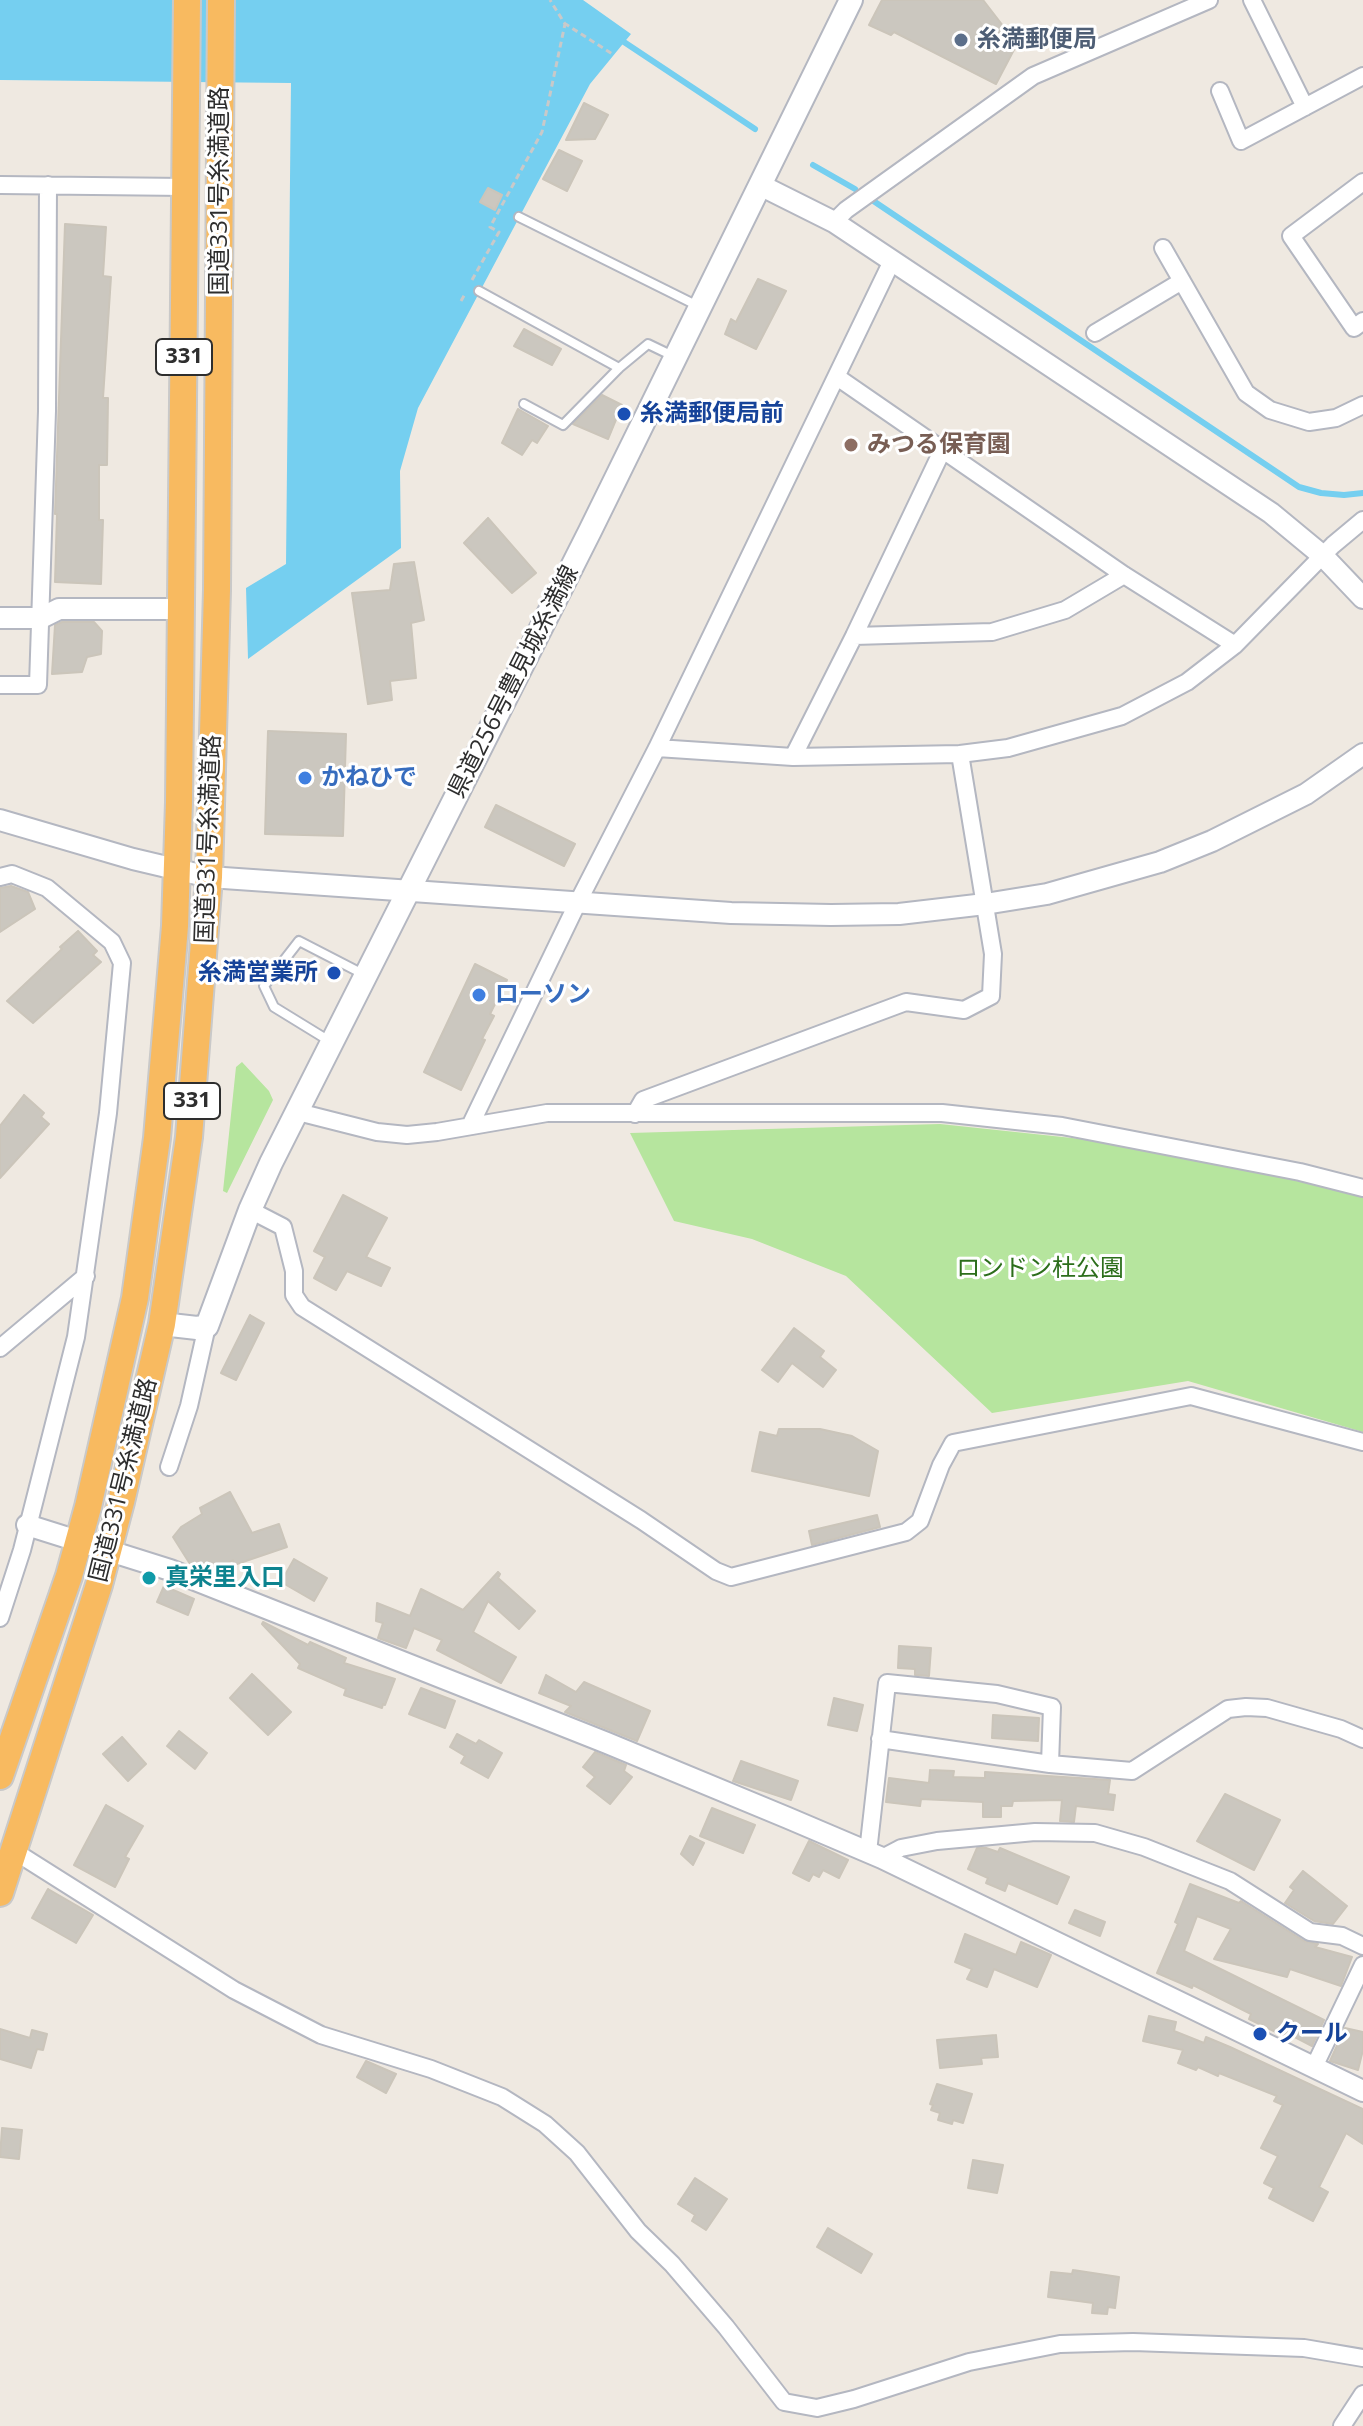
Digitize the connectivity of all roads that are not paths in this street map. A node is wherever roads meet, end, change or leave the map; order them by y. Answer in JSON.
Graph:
{"nodes":[{"id":1,"x":187,"y":0,"type":"edge"},
{"id":2,"x":221,"y":0,"type":"edge"},
{"id":3,"x":851,"y":0,"type":"edge"},
{"id":4,"x":1168,"y":0,"type":"edge"},
{"id":5,"x":1209,"y":0,"type":"edge"},
{"id":6,"x":1252,"y":0,"type":"edge"},
{"id":7,"x":1184,"y":11,"type":"junction"},
{"id":8,"x":1363,"y":76,"type":"edge"},
{"id":9,"x":1220,"y":91,"type":"dead end"},
{"id":10,"x":1305,"y":107,"type":"junction"},
{"id":11,"x":1363,"y":182,"type":"edge"},
{"id":12,"x":0,"y":185,"type":"edge"},
{"id":13,"x":48,"y":185,"type":"junction"},
{"id":14,"x":760,"y":185,"type":"junction"},
{"id":15,"x":186,"y":187,"type":"junction"},
{"id":16,"x":519,"y":217,"type":"dead end"},
{"id":17,"x":834,"y":222,"type":"junction"},
{"id":18,"x":1163,"y":248,"type":"dead end"},
{"id":19,"x":891,"y":263,"type":"junction"},
{"id":20,"x":1182,"y":281,"type":"junction"},
{"id":21,"x":479,"y":291,"type":"dead end"},
{"id":22,"x":700,"y":307,"type":"junction"},
{"id":23,"x":1363,"y":321,"type":"edge"},
{"id":24,"x":1095,"y":333,"type":"dead end"},
{"id":25,"x":676,"y":357,"type":"junction"},
{"id":26,"x":619,"y":368,"type":"junction"},
{"id":27,"x":837,"y":377,"type":"junction"},
{"id":28,"x":524,"y":404,"type":"dead end"},
{"id":29,"x":1363,"y":405,"type":"edge"},
{"id":30,"x":943,"y":449,"type":"junction"},
{"id":31,"x":1363,"y":520,"type":"edge"},
{"id":32,"x":1323,"y":556,"type":"junction"},
{"id":33,"x":1124,"y":575,"type":"junction"},
{"id":34,"x":1363,"y":598,"type":"edge"},
{"id":35,"x":181,"y":614,"type":"junction"},
{"id":36,"x":0,"y":618,"type":"edge"},
{"id":37,"x":41,"y":618,"type":"junction"},
{"id":38,"x":854,"y":636,"type":"junction"},
{"id":39,"x":1235,"y":645,"type":"junction"},
{"id":40,"x":0,"y":685,"type":"edge"},
{"id":41,"x":657,"y":748,"type":"junction"},
{"id":42,"x":960,"y":754,"type":"junction"},
{"id":43,"x":1363,"y":754,"type":"edge"},
{"id":44,"x":793,"y":757,"type":"junction"},
{"id":45,"x":8,"y":822,"type":"edge"},
{"id":46,"x":177,"y":869,"type":"junction"},
{"id":47,"x":0,"y":877,"type":"edge"},
{"id":48,"x":209,"y":877,"type":"junction"},
{"id":49,"x":410,"y":890,"type":"junction"},
{"id":50,"x":578,"y":902,"type":"junction"},
{"id":51,"x":985,"y":904,"type":"junction"},
{"id":52,"x":367,"y":976,"type":"junction"},
{"id":53,"x":333,"y":1042,"type":"junction"},
{"id":54,"x":298,"y":1112,"type":"junction"},
{"id":55,"x":635,"y":1114,"type":"junction"},
{"id":56,"x":470,"y":1126,"type":"junction"},
{"id":57,"x":1363,"y":1188,"type":"edge"},
{"id":58,"x":250,"y":1210,"type":"junction"},
{"id":59,"x":86,"y":1276,"type":"junction"},
{"id":60,"x":162,"y":1324,"type":"junction"},
{"id":61,"x":207,"y":1326,"type":"junction"},
{"id":62,"x":0,"y":1348,"type":"edge"},
{"id":63,"x":1363,"y":1442,"type":"edge"},
{"id":64,"x":169,"y":1467,"type":"dead end"},
{"id":65,"x":27,"y":1525,"type":"junction"},
{"id":66,"x":79,"y":1542,"type":"junction"},
{"id":67,"x":108,"y":1550,"type":"junction"},
{"id":68,"x":0,"y":1618,"type":"edge"},
{"id":69,"x":880,"y":1739,"type":"junction"},
{"id":70,"x":1363,"y":1739,"type":"edge"},
{"id":71,"x":1050,"y":1764,"type":"junction"},
{"id":72,"x":0,"y":1776,"type":"edge"},
{"id":73,"x":14,"y":1851,"type":"junction"},
{"id":74,"x":875,"y":1855,"type":"junction"},
{"id":75,"x":0,"y":1893,"type":"edge"},
{"id":76,"x":1363,"y":1946,"type":"edge"},
{"id":77,"x":1363,"y":1965,"type":"edge"},
{"id":78,"x":1314,"y":2067,"type":"junction"},
{"id":79,"x":1363,"y":2091,"type":"edge"},
{"id":80,"x":1363,"y":2358,"type":"edge"},
{"id":81,"x":1363,"y":2394,"type":"edge"},
{"id":82,"x":1342,"y":2426,"type":"edge"}],
"edges":[{"from":1,"to":15,"type":"highway","name":"国道331号糸満道路","number":"331"},
{"from":2,"to":48,"type":"highway","name":"国道331号糸満道路","number":"331"},
{"from":3,"to":14,"type":"main road","name":"県道256号豊見城糸満線"},
{"from":4,"to":7,"type":"street"},
{"from":5,"to":7,"type":"street"},
{"from":6,"to":10,"type":"street"},
{"from":7,"to":17,"type":"street"},
{"from":8,"to":10,"type":"street"},
{"from":9,"to":10,"type":"street"},
{"from":11,"to":23,"type":"street"},
{"from":12,"to":13,"type":"street"},
{"from":13,"to":15,"type":"street"},
{"from":13,"to":37,"type":"street"},
{"from":14,"to":17,"type":"street"},
{"from":14,"to":22,"type":"main road","name":"県道256号豊見城糸満線"},
{"from":15,"to":35,"type":"highway","name":"国道331号糸満道路","number":"331"},
{"from":16,"to":22,"type":"lane"},
{"from":17,"to":19,"type":"street"},
{"from":18,"to":20,"type":"street"},
{"from":19,"to":27,"type":"street"},
{"from":19,"to":32,"type":"street"},
{"from":20,"to":24,"type":"street"},
{"from":20,"to":29,"type":"street"},
{"from":21,"to":26,"type":"lane"},
{"from":22,"to":25,"type":"main road","name":"県道256号豊見城糸満線"},
{"from":25,"to":26,"type":"lane"},
{"from":25,"to":49,"type":"main road","name":"県道256号豊見城糸満線"},
{"from":26,"to":28,"type":"lane"},
{"from":27,"to":30,"type":"street"},
{"from":27,"to":41,"type":"street"},
{"from":30,"to":33,"type":"street"},
{"from":30,"to":38,"type":"street"},
{"from":31,"to":32,"type":"street"},
{"from":32,"to":34,"type":"street"},
{"from":32,"to":39,"type":"street"},
{"from":33,"to":38,"type":"street"},
{"from":33,"to":39,"type":"street"},
{"from":35,"to":37,"type":"street"},
{"from":35,"to":46,"type":"highway","name":"国道331号糸満道路","number":"331"},
{"from":36,"to":37,"type":"street"},
{"from":37,"to":40,"type":"street"},
{"from":38,"to":44,"type":"street"},
{"from":39,"to":42,"type":"street"},
{"from":41,"to":44,"type":"street"},
{"from":41,"to":50,"type":"street"},
{"from":42,"to":44,"type":"street"},
{"from":42,"to":51,"type":"street"},
{"from":43,"to":51,"type":"street"},
{"from":45,"to":46,"type":"street"},
{"from":46,"to":48,"type":"street"},
{"from":46,"to":66,"type":"highway","name":"国道331号糸満道路","number":"331"},
{"from":47,"to":59,"type":"street"},
{"from":48,"to":49,"type":"street"},
{"from":48,"to":60,"type":"highway","name":"国道331号糸満道路","number":"331"},
{"from":49,"to":50,"type":"street"},
{"from":49,"to":52,"type":"main road","name":"県道256号豊見城糸満線"},
{"from":50,"to":51,"type":"street"},
{"from":50,"to":56,"type":"street"},
{"from":51,"to":55,"type":"street"},
{"from":52,"to":53,"type":"main road","name":"県道256号豊見城糸満線"},
{"from":52,"to":53,"type":"lane"},
{"from":53,"to":54,"type":"main road","name":"県道256号豊見城糸満線"},
{"from":54,"to":56,"type":"street"},
{"from":54,"to":58,"type":"main road","name":"県道256号豊見城糸満線"},
{"from":55,"to":56,"type":"street"},
{"from":55,"to":57,"type":"street"},
{"from":58,"to":61,"type":"main road","name":"県道256号豊見城糸満線"},
{"from":58,"to":63,"type":"street"},
{"from":59,"to":62,"type":"street"},
{"from":59,"to":65,"type":"street"},
{"from":60,"to":61,"type":"main road"},
{"from":60,"to":67,"type":"highway","name":"国道331号糸満道路","number":"331"},
{"from":61,"to":64,"type":"street"},
{"from":65,"to":66,"type":"street"},
{"from":65,"to":68,"type":"street"},
{"from":66,"to":67,"type":"street"},
{"from":66,"to":72,"type":"highway","name":"国道331号糸満道路","number":"331"},
{"from":67,"to":73,"type":"highway","name":"国道331号糸満道路","number":"331"},
{"from":67,"to":74,"type":"street"},
{"from":69,"to":71,"type":"street"},
{"from":69,"to":71,"type":"street"},
{"from":69,"to":74,"type":"street"},
{"from":70,"to":71,"type":"street"},
{"from":73,"to":75,"type":"highway","name":"国道331号糸満道路","number":"331"},
{"from":73,"to":80,"type":"street"},
{"from":74,"to":76,"type":"street"},
{"from":74,"to":78,"type":"street"},
{"from":77,"to":78,"type":"street"},
{"from":78,"to":79,"type":"street"},
{"from":81,"to":82,"type":"street"}]}
